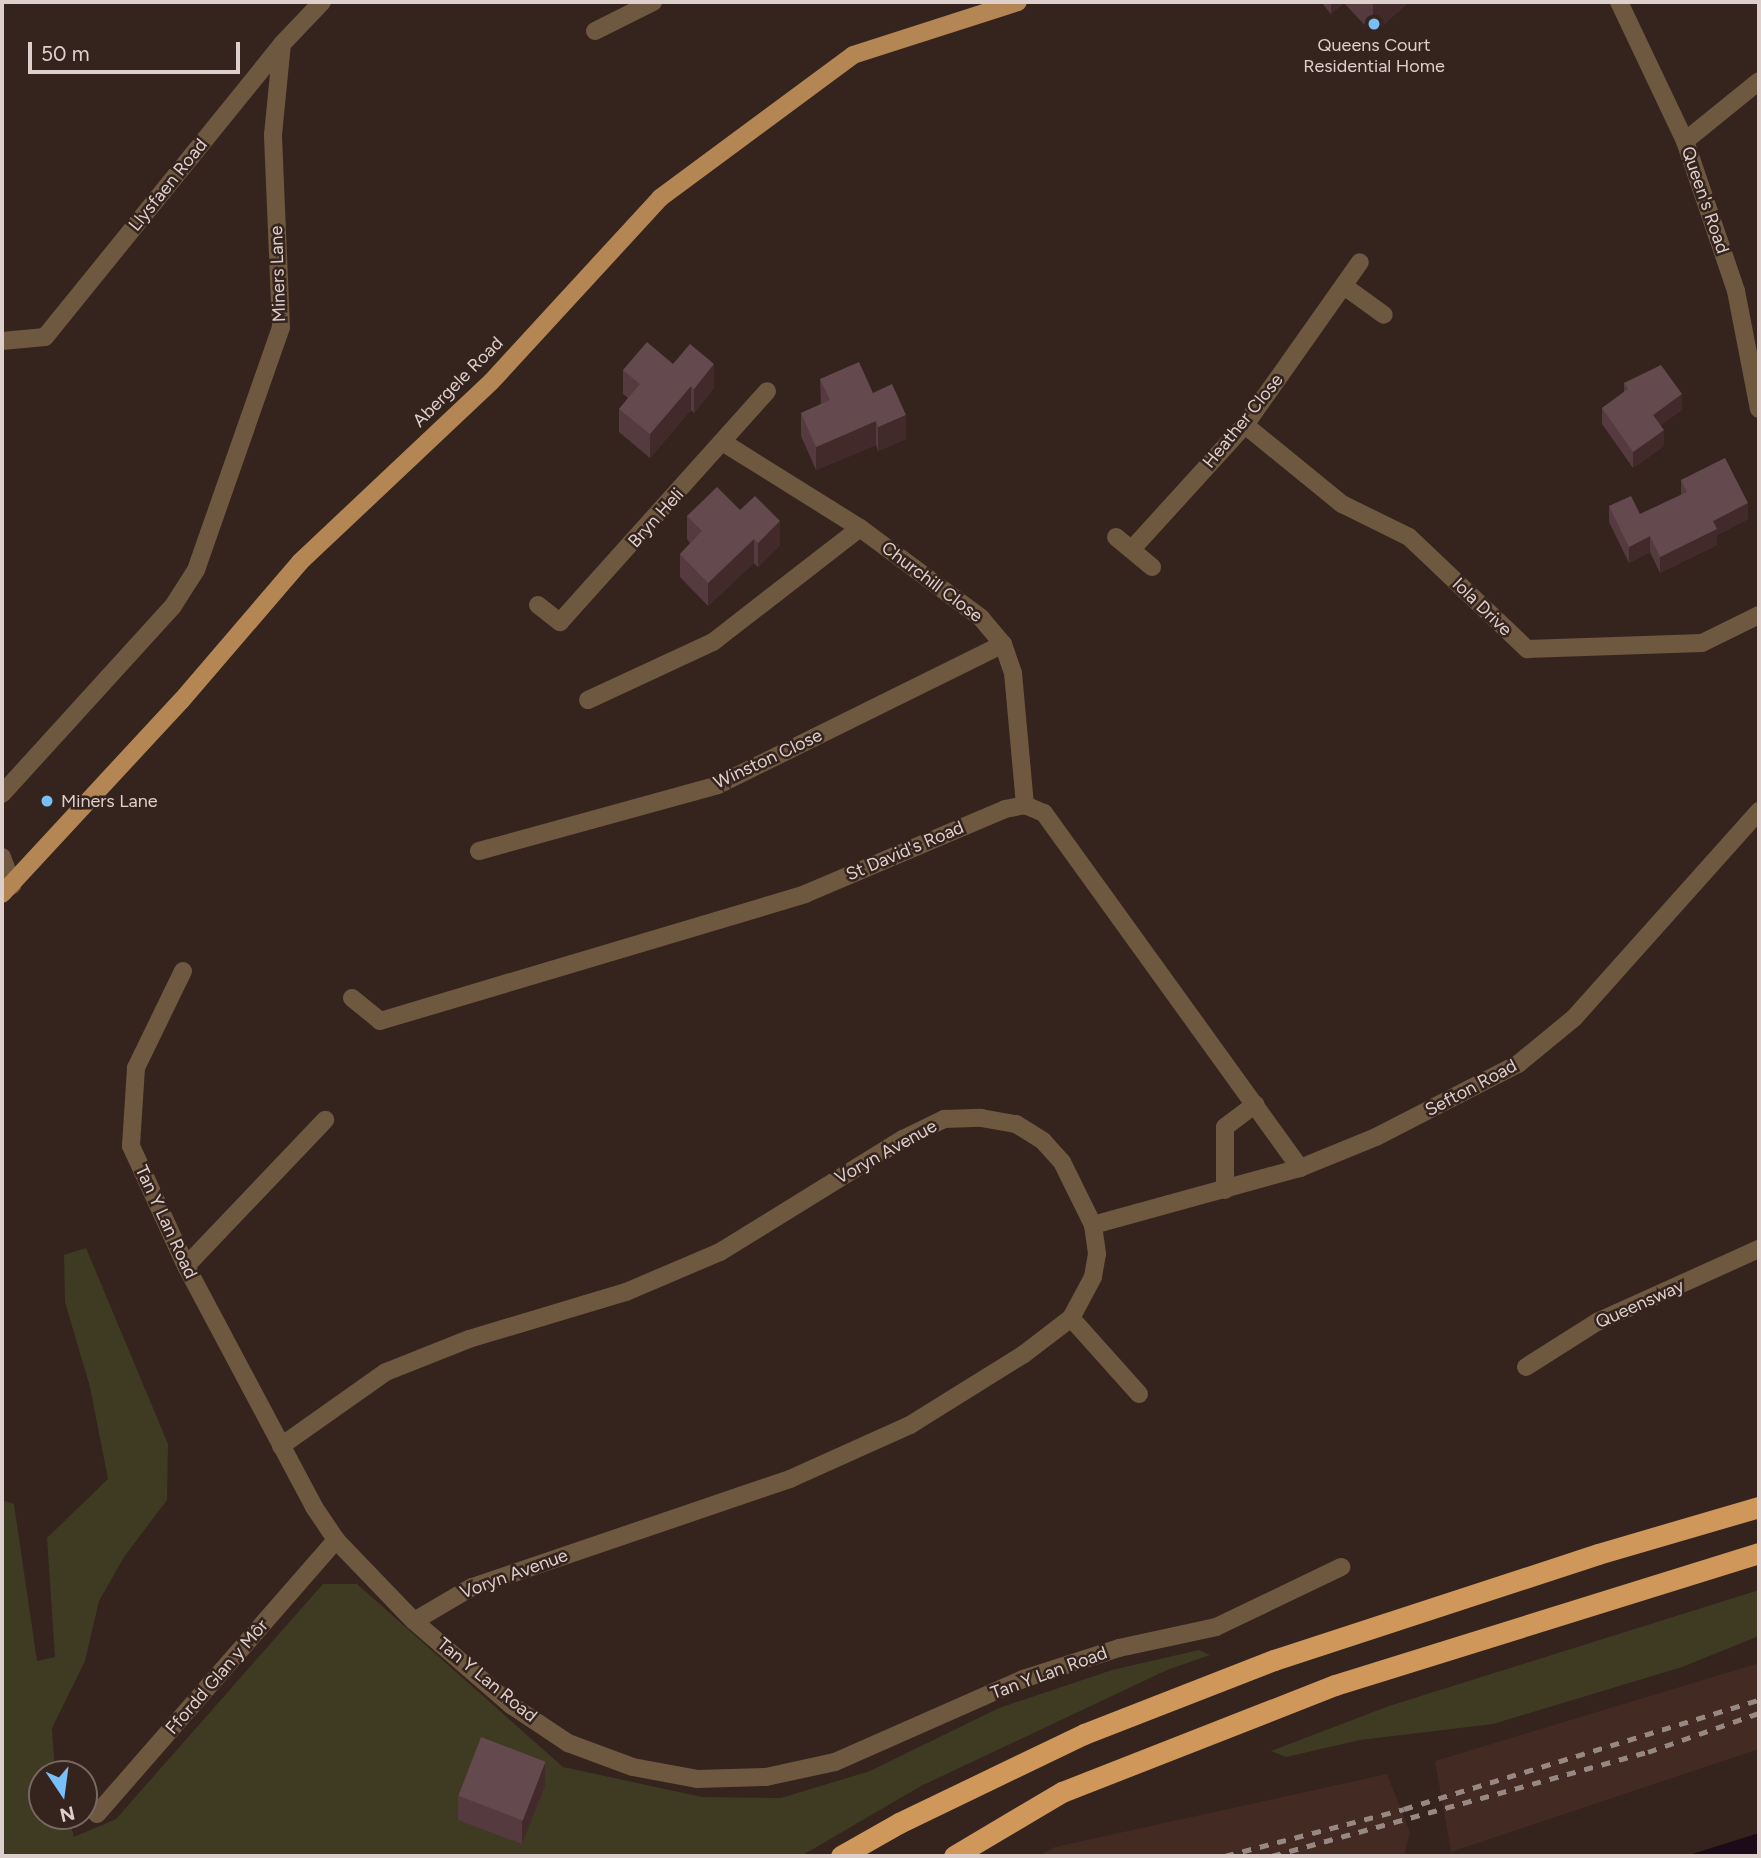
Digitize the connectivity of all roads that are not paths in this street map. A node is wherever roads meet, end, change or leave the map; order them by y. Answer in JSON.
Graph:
{"nodes":[{"id":1,"x":322,"y":2,"type":"edge"},
{"id":2,"x":653,"y":2,"type":"edge"},
{"id":3,"x":1017,"y":2,"type":"edge"},
{"id":4,"x":1619,"y":2,"type":"edge"},
{"id":5,"x":595,"y":31,"type":"dead end"},
{"id":6,"x":282,"y":44,"type":"junction"},
{"id":7,"x":1759,"y":81,"type":"edge"},
{"id":8,"x":1685,"y":141,"type":"junction"},
{"id":9,"x":1360,"y":262,"type":"dead end"},
{"id":10,"x":1344,"y":286,"type":"junction"},
{"id":11,"x":1384,"y":315,"type":"dead end"},
{"id":12,"x":2,"y":341,"type":"edge"},
{"id":13,"x":766,"y":391,"type":"dead end"},
{"id":14,"x":1759,"y":409,"type":"edge"},
{"id":15,"x":1245,"y":425,"type":"junction"},
{"id":16,"x":724,"y":443,"type":"junction"},
{"id":17,"x":860,"y":528,"type":"junction"},
{"id":18,"x":1115,"y":537,"type":"dead end"},
{"id":19,"x":1132,"y":549,"type":"junction"},
{"id":20,"x":1152,"y":567,"type":"dead end"},
{"id":21,"x":538,"y":605,"type":"dead end"},
{"id":22,"x":1759,"y":615,"type":"edge"},
{"id":23,"x":1003,"y":643,"type":"junction"},
{"id":24,"x":588,"y":700,"type":"dead end"},
{"id":25,"x":2,"y":794,"type":"edge"},
{"id":26,"x":1025,"y":805,"type":"junction"},
{"id":27,"x":1759,"y":811,"type":"edge"},
{"id":28,"x":479,"y":851,"type":"dead end"},
{"id":29,"x":2,"y":857,"type":"edge"},
{"id":30,"x":7,"y":889,"type":"edge"},
{"id":31,"x":183,"y":971,"type":"dead end"},
{"id":32,"x":352,"y":998,"type":"dead end"},
{"id":33,"x":1255,"y":1104,"type":"junction"},
{"id":34,"x":325,"y":1120,"type":"dead end"},
{"id":35,"x":1300,"y":1168,"type":"junction"},
{"id":36,"x":1225,"y":1190,"type":"junction"},
{"id":37,"x":1093,"y":1225,"type":"junction"},
{"id":38,"x":1759,"y":1249,"type":"edge"},
{"id":39,"x":186,"y":1266,"type":"junction"},
{"id":40,"x":1071,"y":1318,"type":"junction"},
{"id":41,"x":1526,"y":1367,"type":"dead end"},
{"id":42,"x":1139,"y":1394,"type":"dead end"},
{"id":43,"x":281,"y":1446,"type":"junction"},
{"id":44,"x":1759,"y":1507,"type":"edge"},
{"id":45,"x":337,"y":1539,"type":"junction"},
{"id":46,"x":1759,"y":1553,"type":"edge"},
{"id":47,"x":1341,"y":1567,"type":"dead end"},
{"id":48,"x":414,"y":1621,"type":"junction"},
{"id":49,"x":98,"y":1813,"type":"edge"},
{"id":50,"x":841,"y":1856,"type":"edge"},
{"id":51,"x":954,"y":1856,"type":"edge"}],
"edges":[{"from":1,"to":6,"type":"street","name":"Llysfaen Road"},
{"from":2,"to":5,"type":"street"},
{"from":3,"to":30,"type":"main road","name":"Abergele Road"},
{"from":4,"to":8,"type":"street","name":"Queen's Road"},
{"from":6,"to":12,"type":"street","name":"Llysfaen Road"},
{"from":6,"to":25,"type":"street","name":"Miners Lane"},
{"from":7,"to":8,"type":"street"},
{"from":8,"to":14,"type":"street","name":"Queen's Road"},
{"from":9,"to":10,"type":"street","name":"Heather Close"},
{"from":10,"to":11,"type":"street"},
{"from":10,"to":15,"type":"street","name":"Heather Close"},
{"from":13,"to":16,"type":"street","name":"Bryn Heli"},
{"from":15,"to":19,"type":"street","name":"Heather Close"},
{"from":15,"to":22,"type":"street","name":"Iola Drive"},
{"from":16,"to":17,"type":"street","name":"Churchill Close"},
{"from":16,"to":21,"type":"street","name":"Bryn Heli"},
{"from":17,"to":23,"type":"street","name":"Churchill Close"},
{"from":17,"to":24,"type":"street"},
{"from":18,"to":19,"type":"street"},
{"from":19,"to":20,"type":"street"},
{"from":23,"to":26,"type":"street","name":"Churchill Close"},
{"from":23,"to":28,"type":"street","name":"Winston Close"},
{"from":26,"to":32,"type":"street","name":"St David's Road"},
{"from":26,"to":33,"type":"street"},
{"from":27,"to":35,"type":"street","name":"Sefton Road"},
{"from":29,"to":30,"type":"street"},
{"from":31,"to":39,"type":"street","name":"Tan Y Lan Road"},
{"from":33,"to":35,"type":"street"},
{"from":33,"to":36,"type":"street"},
{"from":34,"to":39,"type":"street"},
{"from":35,"to":36,"type":"street","name":"Sefton Road"},
{"from":36,"to":37,"type":"street","name":"Sefton Road"},
{"from":37,"to":40,"type":"street","name":"Voryn Avenue"},
{"from":37,"to":43,"type":"street","name":"Voryn Avenue"},
{"from":38,"to":41,"type":"street","name":"Queensway"},
{"from":39,"to":43,"type":"street","name":"Tan Y Lan Road"},
{"from":40,"to":42,"type":"street"},
{"from":40,"to":48,"type":"street","name":"Voryn Avenue"},
{"from":43,"to":45,"type":"street","name":"Tan Y Lan Road"},
{"from":44,"to":50,"type":"highway"},
{"from":45,"to":48,"type":"street","name":"Tan Y Lan Road"},
{"from":45,"to":49,"type":"street","name":"Ffordd Glan y Môr"},
{"from":46,"to":51,"type":"highway"},
{"from":47,"to":48,"type":"street","name":"Tan Y Lan Road"}]}
